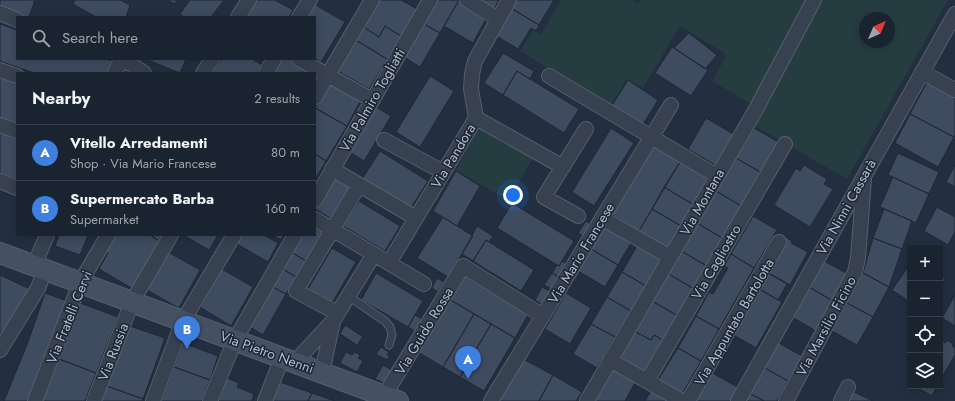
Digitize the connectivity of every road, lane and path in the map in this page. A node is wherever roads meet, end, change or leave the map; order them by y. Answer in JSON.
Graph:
{"nodes":[{"id":1,"x":249,"y":0,"type":"edge"},
{"id":2,"x":310,"y":0,"type":"edge"},
{"id":3,"x":372,"y":0,"type":"edge"},
{"id":4,"x":430,"y":0,"type":"edge"},
{"id":5,"x":466,"y":0,"type":"edge"},
{"id":6,"x":509,"y":0,"type":"edge"},
{"id":7,"x":814,"y":0,"type":"edge"},
{"id":8,"x":0,"y":14,"type":"edge"},
{"id":9,"x":955,"y":14,"type":"edge"},
{"id":10,"x":239,"y":16,"type":"edge"},
{"id":11,"x":300,"y":16,"type":"edge"},
{"id":12,"x":498,"y":19,"type":"junction"},
{"id":13,"x":16,"y":20,"type":"edge"},
{"id":14,"x":122,"y":60,"type":"edge"},
{"id":15,"x":124,"y":60,"type":"edge"},
{"id":16,"x":211,"y":60,"type":"edge"},
{"id":17,"x":273,"y":60,"type":"edge"},
{"id":18,"x":301,"y":60,"type":"edge"},
{"id":19,"x":0,"y":70,"type":"edge"},
{"id":20,"x":116,"y":72,"type":"edge"},
{"id":21,"x":142,"y":72,"type":"edge"},
{"id":22,"x":204,"y":72,"type":"edge"},
{"id":23,"x":267,"y":72,"type":"edge"},
{"id":24,"x":922,"y":72,"type":"junction"},
{"id":25,"x":328,"y":75,"type":"junction"},
{"id":26,"x":16,"y":76,"type":"edge"},
{"id":27,"x":549,"y":76,"type":"dead end"},
{"id":28,"x":955,"y":90,"type":"edge"},
{"id":29,"x":316,"y":95,"type":"edge"},
{"id":30,"x":372,"y":100,"type":"junction"},
{"id":31,"x":671,"y":105,"type":"dead end"},
{"id":32,"x":476,"y":118,"type":"junction"},
{"id":33,"x":0,"y":125,"type":"edge"},
{"id":34,"x":586,"y":129,"type":"dead end"},
{"id":35,"x":16,"y":131,"type":"edge"},
{"id":36,"x":652,"y":137,"type":"junction"},
{"id":37,"x":384,"y":140,"type":"dead end"},
{"id":38,"x":785,"y":144,"type":"dead end"},
{"id":39,"x":562,"y":167,"type":"junction"},
{"id":40,"x":332,"y":169,"type":"junction"},
{"id":41,"x":443,"y":172,"type":"junction"},
{"id":42,"x":717,"y":176,"type":"junction"},
{"id":43,"x":864,"y":176,"type":"junction"},
{"id":44,"x":0,"y":181,"type":"edge"},
{"id":45,"x":359,"y":185,"type":"junction"},
{"id":46,"x":16,"y":188,"type":"edge"},
{"id":47,"x":316,"y":198,"type":"edge"},
{"id":48,"x":578,"y":216,"type":"dead end"},
{"id":49,"x":416,"y":218,"type":"junction"},
{"id":50,"x":602,"y":218,"type":"junction"},
{"id":51,"x":316,"y":220,"type":"edge"},
{"id":52,"x":333,"y":230,"type":"junction"},
{"id":53,"x":47,"y":236,"type":"edge"},
{"id":54,"x":107,"y":236,"type":"edge"},
{"id":55,"x":170,"y":236,"type":"edge"},
{"id":56,"x":233,"y":236,"type":"edge"},
{"id":57,"x":294,"y":236,"type":"edge"},
{"id":58,"x":779,"y":242,"type":"dead end"},
{"id":59,"x":0,"y":253,"type":"edge"},
{"id":60,"x":374,"y":254,"type":"junction"},
{"id":61,"x":670,"y":256,"type":"junction"},
{"id":62,"x":389,"y":263,"type":"junction"},
{"id":63,"x":40,"y":268,"type":"junction"},
{"id":64,"x":80,"y":283,"type":"junction"},
{"id":65,"x":424,"y":284,"type":"dead end"},
{"id":66,"x":348,"y":296,"type":"junction"},
{"id":67,"x":132,"y":302,"type":"junction"},
{"id":68,"x":543,"y":316,"type":"junction"},
{"id":69,"x":335,"y":317,"type":"junction"},
{"id":70,"x":183,"y":321,"type":"junction"},
{"id":71,"x":235,"y":340,"type":"junction"},
{"id":72,"x":389,"y":345,"type":"dead end"},
{"id":73,"x":0,"y":350,"type":"edge"},
{"id":74,"x":288,"y":360,"type":"junction"},
{"id":75,"x":610,"y":360,"type":"junction"},
{"id":76,"x":322,"y":373,"type":"junction"},
{"id":77,"x":647,"y":381,"type":"junction"},
{"id":78,"x":848,"y":387,"type":"dead end"},
{"id":79,"x":392,"y":399,"type":"edge"},
{"id":80,"x":35,"y":401,"type":"edge"},
{"id":81,"x":94,"y":401,"type":"edge"},
{"id":82,"x":153,"y":401,"type":"edge"},
{"id":83,"x":210,"y":401,"type":"edge"},
{"id":84,"x":265,"y":401,"type":"edge"},
{"id":85,"x":490,"y":401,"type":"edge"},
{"id":86,"x":587,"y":401,"type":"edge"},
{"id":87,"x":682,"y":401,"type":"edge"},
{"id":88,"x":688,"y":401,"type":"edge"},
{"id":89,"x":738,"y":401,"type":"edge"},
{"id":90,"x":786,"y":401,"type":"edge"},
{"id":91,"x":841,"y":401,"type":"edge"}],
"edges":[{"from":1,"to":10,"type":"street"},
{"from":2,"to":11,"type":"street"},
{"from":3,"to":25,"type":"street"},
{"from":4,"to":30,"type":"street","name":"Via Palmiro Togliatti"},
{"from":5,"to":12,"type":"street"},
{"from":6,"to":12,"type":"street","name":"Via Pandora"},
{"from":7,"to":42,"type":"street","name":"Via Montana"},
{"from":8,"to":13,"type":"street"},
{"from":9,"to":24,"type":"street","name":"Via Ninni Cassarà"},
{"from":12,"to":32,"type":"street","name":"Via Pandora"},
{"from":14,"to":20,"type":"street"},
{"from":15,"to":21,"type":"street"},
{"from":16,"to":22,"type":"street"},
{"from":17,"to":23,"type":"street"},
{"from":18,"to":25,"type":"street"},
{"from":19,"to":26,"type":"street"},
{"from":24,"to":28,"type":"street"},
{"from":24,"to":43,"type":"street","name":"Via Ninni Cassarà"},
{"from":25,"to":29,"type":"street"},
{"from":25,"to":30,"type":"street"},
{"from":27,"to":36,"type":"street"},
{"from":30,"to":40,"type":"street","name":"Via Palmiro Togliatti"},
{"from":31,"to":36,"type":"street","name":"Via Mario Francese"},
{"from":32,"to":39,"type":"street"},
{"from":32,"to":41,"type":"street","name":"Via Pandora"},
{"from":33,"to":35,"type":"street"},
{"from":34,"to":39,"type":"street"},
{"from":36,"to":42,"type":"street"},
{"from":36,"to":50,"type":"street","name":"Via Mario Francese"},
{"from":37,"to":41,"type":"street"},
{"from":38,"to":77,"type":"street","name":"Via Cagliostro"},
{"from":39,"to":48,"type":"street"},
{"from":40,"to":45,"type":"street"},
{"from":40,"to":47,"type":"street","name":"Via Palmiro Togliatti"},
{"from":41,"to":49,"type":"street","name":"Via Pandora"},
{"from":42,"to":61,"type":"street","name":"Via Montana"},
{"from":43,"to":89,"type":"street","name":"Via Ninni Cassarà"},
{"from":43,"to":90,"type":"street","name":"Via Marsilio Ficino"},
{"from":44,"to":46,"type":"street"},
{"from":45,"to":49,"type":"street"},
{"from":45,"to":52,"type":"street"},
{"from":49,"to":62,"type":"street","name":"Via Pandora"},
{"from":50,"to":61,"type":"street"},
{"from":50,"to":68,"type":"street","name":"Via Mario Francese"},
{"from":51,"to":52,"type":"street"},
{"from":52,"to":60,"type":"street"},
{"from":52,"to":69,"type":"street"},
{"from":53,"to":63,"type":"street"},
{"from":54,"to":64,"type":"street","name":"Via Fratelli Cervi"},
{"from":55,"to":67,"type":"street","name":"Via Russia"},
{"from":56,"to":70,"type":"street"},
{"from":57,"to":71,"type":"street"},
{"from":58,"to":88,"type":"street","name":"Via Appuntato Bartolotta"},
{"from":59,"to":63,"type":"main road","name":"Via Pietro Nenni"},
{"from":60,"to":62,"type":"street"},
{"from":60,"to":66,"type":"street"},
{"from":61,"to":75,"type":"street","name":"Via Montana"},
{"from":62,"to":65,"type":"street"},
{"from":63,"to":64,"type":"main road","name":"Via Pietro Nenni"},
{"from":63,"to":73,"type":"street"},
{"from":64,"to":67,"type":"main road","name":"Via Pietro Nenni"},
{"from":64,"to":80,"type":"street","name":"Via Fratelli Cervi"},
{"from":66,"to":69,"type":"street"},
{"from":66,"to":72,"type":"lane"},
{"from":67,"to":70,"type":"main road","name":"Via Pietro Nenni"},
{"from":67,"to":81,"type":"street","name":"Via Russia"},
{"from":68,"to":79,"type":"street","name":"Via Guido Rossa"},
{"from":68,"to":85,"type":"street","name":"Via Mario Francese"},
{"from":69,"to":74,"type":"street"},
{"from":69,"to":76,"type":"street"},
{"from":70,"to":71,"type":"main road","name":"Via Pietro Nenni"},
{"from":70,"to":82,"type":"street"},
{"from":71,"to":74,"type":"main road","name":"Via Pietro Nenni"},
{"from":71,"to":83,"type":"street"},
{"from":74,"to":76,"type":"main road","name":"Via Pietro Nenni"},
{"from":74,"to":84,"type":"street"},
{"from":75,"to":77,"type":"street"},
{"from":75,"to":86,"type":"street","name":"Via Montana"},
{"from":76,"to":79,"type":"main road","name":"Via Pietro Nenni"},
{"from":77,"to":87,"type":"street"},
{"from":78,"to":91,"type":"street"}]}
